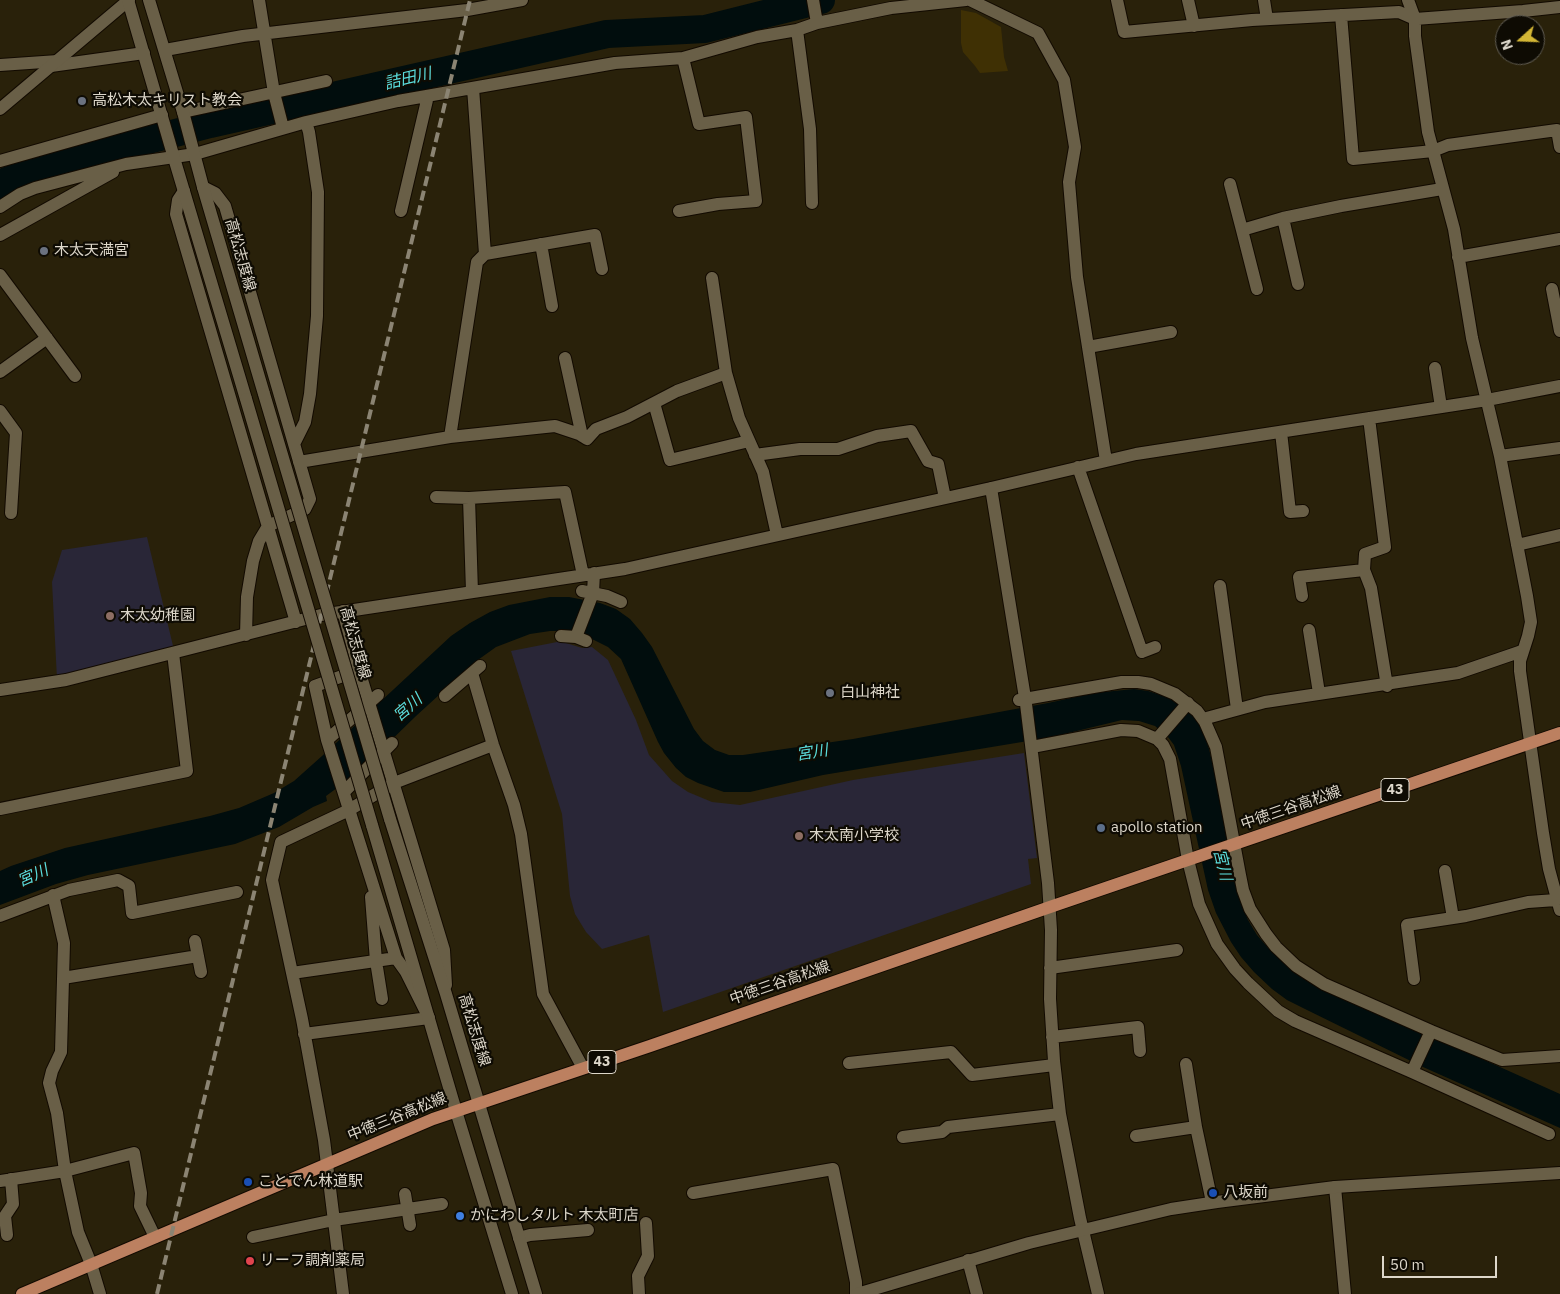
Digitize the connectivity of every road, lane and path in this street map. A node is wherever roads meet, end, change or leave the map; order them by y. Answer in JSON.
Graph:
{"nodes":[{"id":1,"x":129,"y":0,"type":"edge"},
{"id":2,"x":149,"y":0,"type":"edge"},
{"id":3,"x":259,"y":0,"type":"edge"},
{"id":4,"x":522,"y":0,"type":"edge"},
{"id":5,"x":813,"y":0,"type":"edge"},
{"id":6,"x":968,"y":0,"type":"edge"},
{"id":7,"x":1116,"y":0,"type":"edge"},
{"id":8,"x":1188,"y":0,"type":"edge"},
{"id":9,"x":1264,"y":0,"type":"edge"},
{"id":10,"x":1408,"y":0,"type":"edge"},
{"id":11,"x":1560,"y":7,"type":"edge"},
{"id":12,"x":1341,"y":15,"type":"junction"},
{"id":13,"x":1268,"y":19,"type":"junction"},
{"id":14,"x":1414,"y":19,"type":"junction"},
{"id":15,"x":818,"y":23,"type":"junction"},
{"id":16,"x":1194,"y":26,"type":"junction"},
{"id":17,"x":797,"y":30,"type":"junction"},
{"id":18,"x":264,"y":34,"type":"junction"},
{"id":19,"x":165,"y":50,"type":"junction"},
{"id":20,"x":144,"y":53,"type":"junction"},
{"id":21,"x":682,"y":58,"type":"junction"},
{"id":22,"x":54,"y":64,"type":"junction"},
{"id":23,"x":0,"y":66,"type":"edge"},
{"id":24,"x":326,"y":81,"type":"dead end"},
{"id":25,"x":473,"y":88,"type":"junction"},
{"id":26,"x":274,"y":93,"type":"junction"},
{"id":27,"x":428,"y":96,"type":"junction"},
{"id":28,"x":0,"y":109,"type":"edge"},
{"id":29,"x":184,"y":114,"type":"junction"},
{"id":30,"x":163,"y":119,"type":"junction"},
{"id":31,"x":306,"y":122,"type":"junction"},
{"id":32,"x":283,"y":128,"type":"junction"},
{"id":33,"x":1558,"y":129,"type":"edge"},
{"id":34,"x":1560,"y":147,"type":"edge"},
{"id":35,"x":194,"y":151,"type":"junction"},
{"id":36,"x":1433,"y":151,"type":"junction"},
{"id":37,"x":173,"y":155,"type":"junction"},
{"id":38,"x":0,"y":161,"type":"edge"},
{"id":39,"x":126,"y":164,"type":"junction"},
{"id":40,"x":1230,"y":184,"type":"dead end"},
{"id":41,"x":203,"y":187,"type":"junction"},
{"id":42,"x":1442,"y":189,"type":"junction"},
{"id":43,"x":184,"y":191,"type":"junction"},
{"id":44,"x":812,"y":203,"type":"dead end"},
{"id":45,"x":0,"y":207,"type":"edge"},
{"id":46,"x":401,"y":211,"type":"dead end"},
{"id":47,"x":679,"y":211,"type":"dead end"},
{"id":48,"x":1283,"y":218,"type":"junction"},
{"id":49,"x":1242,"y":230,"type":"junction"},
{"id":50,"x":0,"y":235,"type":"edge"},
{"id":51,"x":1560,"y":239,"type":"edge"},
{"id":52,"x":541,"y":244,"type":"junction"},
{"id":53,"x":485,"y":254,"type":"junction"},
{"id":54,"x":1458,"y":257,"type":"junction"},
{"id":55,"x":602,"y":269,"type":"dead end"},
{"id":56,"x":0,"y":275,"type":"edge"},
{"id":57,"x":712,"y":278,"type":"dead end"},
{"id":58,"x":1298,"y":284,"type":"dead end"},
{"id":59,"x":1257,"y":289,"type":"dead end"},
{"id":60,"x":1552,"y":289,"type":"dead end"},
{"id":61,"x":552,"y":306,"type":"dead end"},
{"id":62,"x":1560,"y":331,"type":"edge"},
{"id":63,"x":1171,"y":332,"type":"dead end"},
{"id":64,"x":47,"y":338,"type":"junction"},
{"id":65,"x":1088,"y":347,"type":"junction"},
{"id":66,"x":565,"y":358,"type":"dead end"},
{"id":67,"x":1435,"y":368,"type":"dead end"},
{"id":68,"x":0,"y":372,"type":"edge"},
{"id":69,"x":726,"y":373,"type":"junction"},
{"id":70,"x":75,"y":376,"type":"dead end"},
{"id":71,"x":1560,"y":386,"type":"edge"},
{"id":72,"x":1487,"y":400,"type":"junction"},
{"id":73,"x":654,"y":403,"type":"junction"},
{"id":74,"x":1441,"y":407,"type":"junction"},
{"id":75,"x":0,"y":411,"type":"edge"},
{"id":76,"x":1369,"y":418,"type":"junction"},
{"id":77,"x":1281,"y":432,"type":"junction"},
{"id":78,"x":582,"y":436,"type":"junction"},
{"id":79,"x":450,"y":437,"type":"junction"},
{"id":80,"x":748,"y":441,"type":"junction"},
{"id":81,"x":294,"y":444,"type":"junction"},
{"id":82,"x":1560,"y":448,"type":"edge"},
{"id":83,"x":755,"y":455,"type":"junction"},
{"id":84,"x":1500,"y":456,"type":"junction"},
{"id":85,"x":1106,"y":461,"type":"junction"},
{"id":86,"x":299,"y":462,"type":"junction"},
{"id":87,"x":1078,"y":468,"type":"junction"},
{"id":88,"x":991,"y":488,"type":"junction"},
{"id":89,"x":436,"y":497,"type":"dead end"},
{"id":90,"x":468,"y":498,"type":"junction"},
{"id":91,"x":946,"y":498,"type":"junction"},
{"id":92,"x":8,"y":505,"type":"edge"},
{"id":93,"x":1303,"y":511,"type":"dead end"},
{"id":94,"x":268,"y":526,"type":"junction"},
{"id":95,"x":776,"y":535,"type":"junction"},
{"id":96,"x":1560,"y":535,"type":"edge"},
{"id":97,"x":1517,"y":545,"type":"junction"},
{"id":98,"x":1364,"y":570,"type":"junction"},
{"id":99,"x":588,"y":574,"type":"junction"},
{"id":100,"x":1220,"y":586,"type":"dead end"},
{"id":101,"x":472,"y":592,"type":"junction"},
{"id":102,"x":589,"y":594,"type":"junction"},
{"id":103,"x":1302,"y":596,"type":"dead end"},
{"id":104,"x":621,"y":602,"type":"dead end"},
{"id":105,"x":343,"y":611,"type":"junction"},
{"id":106,"x":296,"y":622,"type":"junction"},
{"id":107,"x":1309,"y":630,"type":"dead end"},
{"id":108,"x":246,"y":635,"type":"junction"},
{"id":109,"x":561,"y":636,"type":"dead end"},
{"id":110,"x":1155,"y":647,"type":"dead end"},
{"id":111,"x":1522,"y":651,"type":"junction"},
{"id":112,"x":173,"y":653,"type":"junction"},
{"id":113,"x":359,"y":670,"type":"junction"},
{"id":114,"x":1386,"y":685,"type":"junction"},
{"id":115,"x":0,"y":690,"type":"edge"},
{"id":116,"x":1319,"y":693,"type":"junction"},
{"id":117,"x":445,"y":696,"type":"dead end"},
{"id":118,"x":373,"y":699,"type":"junction"},
{"id":119,"x":1023,"y":701,"type":"junction"},
{"id":120,"x":1186,"y":704,"type":"junction"},
{"id":121,"x":1237,"y":710,"type":"junction"},
{"id":122,"x":1203,"y":718,"type":"junction"},
{"id":123,"x":1560,"y":733,"type":"edge"},
{"id":124,"x":1158,"y":738,"type":"junction"},
{"id":125,"x":326,"y":740,"type":"junction"},
{"id":126,"x":1531,"y":743,"type":"junction"},
{"id":127,"x":493,"y":745,"type":"junction"},
{"id":128,"x":1032,"y":745,"type":"junction"},
{"id":129,"x":388,"y":747,"type":"junction"},
{"id":130,"x":394,"y":783,"type":"junction"},
{"id":131,"x":344,"y":792,"type":"junction"},
{"id":132,"x":0,"y":809,"type":"edge"},
{"id":133,"x":349,"y":810,"type":"junction"},
{"id":134,"x":1233,"y":846,"type":"junction"},
{"id":135,"x":1190,"y":860,"type":"junction"},
{"id":136,"x":1446,"y":871,"type":"dead end"},
{"id":137,"x":368,"y":872,"type":"junction"},
{"id":138,"x":237,"y":892,"type":"dead end"},
{"id":139,"x":53,"y":895,"type":"junction"},
{"id":140,"x":1558,"y":905,"type":"edge"},
{"id":141,"x":1050,"y":907,"type":"junction"},
{"id":142,"x":0,"y":916,"type":"edge"},
{"id":143,"x":1453,"y":918,"type":"junction"},
{"id":144,"x":195,"y":941,"type":"dead end"},
{"id":145,"x":1177,"y":950,"type":"dead end"},
{"id":146,"x":198,"y":956,"type":"junction"},
{"id":147,"x":396,"y":958,"type":"junction"},
{"id":148,"x":376,"y":960,"type":"junction"},
{"id":149,"x":1050,"y":968,"type":"junction"},
{"id":150,"x":201,"y":972,"type":"dead end"},
{"id":151,"x":292,"y":973,"type":"junction"},
{"id":152,"x":63,"y":978,"type":"junction"},
{"id":153,"x":1414,"y":979,"type":"dead end"},
{"id":154,"x":446,"y":994,"type":"junction"},
{"id":155,"x":382,"y":999,"type":"dead end"},
{"id":156,"x":429,"y":1018,"type":"junction"},
{"id":157,"x":1430,"y":1032,"type":"junction"},
{"id":158,"x":304,"y":1034,"type":"junction"},
{"id":159,"x":1052,"y":1037,"type":"junction"},
{"id":160,"x":1140,"y":1051,"type":"dead end"},
{"id":161,"x":1560,"y":1056,"type":"edge"},
{"id":162,"x":849,"y":1063,"type":"dead end"},
{"id":163,"x":1186,"y":1064,"type":"dead end"},
{"id":164,"x":1054,"y":1065,"type":"junction"},
{"id":165,"x":583,"y":1068,"type":"junction"},
{"id":166,"x":1413,"y":1069,"type":"junction"},
{"id":167,"x":478,"y":1103,"type":"junction"},
{"id":168,"x":456,"y":1111,"type":"junction"},
{"id":169,"x":1060,"y":1114,"type":"junction"},
{"id":170,"x":1196,"y":1127,"type":"junction"},
{"id":171,"x":1549,"y":1134,"type":"dead end"},
{"id":172,"x":1136,"y":1136,"type":"dead end"},
{"id":173,"x":903,"y":1137,"type":"dead end"},
{"id":174,"x":327,"y":1164,"type":"junction"},
{"id":175,"x":65,"y":1171,"type":"junction"},
{"id":176,"x":1560,"y":1173,"type":"edge"},
{"id":177,"x":6,"y":1180,"type":"edge"},
{"id":178,"x":1335,"y":1187,"type":"junction"},
{"id":179,"x":692,"y":1193,"type":"dead end"},
{"id":180,"x":405,"y":1194,"type":"dead end"},
{"id":181,"x":1212,"y":1202,"type":"junction"},
{"id":182,"x":442,"y":1204,"type":"dead end"},
{"id":183,"x":408,"y":1209,"type":"junction"},
{"id":184,"x":334,"y":1220,"type":"junction"},
{"id":185,"x":646,"y":1223,"type":"dead end"},
{"id":186,"x":410,"y":1225,"type":"dead end"},
{"id":187,"x":1084,"y":1229,"type":"junction"},
{"id":188,"x":588,"y":1230,"type":"dead end"},
{"id":189,"x":7,"y":1234,"type":"dead end"},
{"id":190,"x":253,"y":1236,"type":"dead end"},
{"id":191,"x":155,"y":1237,"type":"junction"},
{"id":192,"x":519,"y":1238,"type":"junction"},
{"id":193,"x":968,"y":1260,"type":"junction"},
{"id":194,"x":91,"y":1264,"type":"junction"},
{"id":195,"x":22,"y":1294,"type":"edge"},
{"id":196,"x":100,"y":1294,"type":"edge"},
{"id":197,"x":343,"y":1294,"type":"edge"},
{"id":198,"x":512,"y":1294,"type":"edge"},
{"id":199,"x":536,"y":1294,"type":"edge"},
{"id":200,"x":639,"y":1294,"type":"edge"},
{"id":201,"x":856,"y":1294,"type":"edge"},
{"id":202,"x":977,"y":1294,"type":"edge"},
{"id":203,"x":1098,"y":1294,"type":"edge"},
{"id":204,"x":1345,"y":1294,"type":"edge"}],
"edges":[{"from":1,"to":20,"type":"street"},
{"from":1,"to":22,"type":"street"},
{"from":2,"to":19,"type":"street","name":"高松志度線"},
{"from":3,"to":18,"type":"street"},
{"from":4,"to":18,"type":"street"},
{"from":5,"to":15,"type":"street"},
{"from":6,"to":15,"type":"street"},
{"from":6,"to":65,"type":"street"},
{"from":7,"to":16,"type":"street"},
{"from":8,"to":16,"type":"street"},
{"from":9,"to":13,"type":"street"},
{"from":10,"to":14,"type":"street"},
{"from":11,"to":14,"type":"street"},
{"from":12,"to":13,"type":"street"},
{"from":12,"to":14,"type":"street"},
{"from":12,"to":36,"type":"street"},
{"from":13,"to":16,"type":"street"},
{"from":14,"to":36,"type":"street"},
{"from":15,"to":17,"type":"street"},
{"from":17,"to":21,"type":"street"},
{"from":17,"to":44,"type":"street"},
{"from":18,"to":19,"type":"street"},
{"from":18,"to":26,"type":"street"},
{"from":19,"to":29,"type":"street","name":"高松志度線"},
{"from":20,"to":22,"type":"street"},
{"from":20,"to":30,"type":"street"},
{"from":21,"to":25,"type":"street"},
{"from":21,"to":47,"type":"street"},
{"from":22,"to":23,"type":"street"},
{"from":22,"to":28,"type":"street"},
{"from":24,"to":26,"type":"street"},
{"from":25,"to":27,"type":"street"},
{"from":25,"to":53,"type":"street"},
{"from":26,"to":29,"type":"street"},
{"from":26,"to":32,"type":"street"},
{"from":27,"to":31,"type":"street"},
{"from":27,"to":46,"type":"street"},
{"from":29,"to":35,"type":"street","name":"高松志度線"},
{"from":30,"to":37,"type":"street"},
{"from":30,"to":38,"type":"street"},
{"from":31,"to":32,"type":"street"},
{"from":31,"to":81,"type":"street"},
{"from":32,"to":35,"type":"street"},
{"from":33,"to":34,"type":"street"},
{"from":33,"to":36,"type":"street"},
{"from":35,"to":37,"type":"street"},
{"from":35,"to":41,"type":"street","name":"高松志度線"},
{"from":36,"to":42,"type":"street"},
{"from":37,"to":39,"type":"street"},
{"from":37,"to":43,"type":"street"},
{"from":39,"to":45,"type":"street"},
{"from":39,"to":50,"type":"street"},
{"from":40,"to":49,"type":"street"},
{"from":41,"to":81,"type":"street"},
{"from":41,"to":154,"type":"street","name":"高松志度線","bridge":true},
{"from":42,"to":48,"type":"street"},
{"from":42,"to":54,"type":"street"},
{"from":43,"to":94,"type":"street"},
{"from":43,"to":156,"type":"street","bridge":true},
{"from":48,"to":49,"type":"street"},
{"from":48,"to":58,"type":"street"},
{"from":49,"to":59,"type":"street"},
{"from":51,"to":54,"type":"street"},
{"from":52,"to":53,"type":"street"},
{"from":52,"to":55,"type":"street"},
{"from":52,"to":61,"type":"street"},
{"from":53,"to":79,"type":"street"},
{"from":54,"to":72,"type":"street"},
{"from":56,"to":64,"type":"street"},
{"from":57,"to":69,"type":"street"},
{"from":60,"to":62,"type":"street"},
{"from":63,"to":65,"type":"street"},
{"from":64,"to":68,"type":"street"},
{"from":64,"to":70,"type":"street"},
{"from":65,"to":85,"type":"street"},
{"from":66,"to":78,"type":"street"},
{"from":67,"to":74,"type":"street"},
{"from":69,"to":73,"type":"street"},
{"from":69,"to":80,"type":"street"},
{"from":71,"to":72,"type":"street"},
{"from":72,"to":74,"type":"street"},
{"from":72,"to":84,"type":"street"},
{"from":73,"to":78,"type":"street"},
{"from":73,"to":80,"type":"street"},
{"from":74,"to":76,"type":"street"},
{"from":75,"to":92,"type":"street"},
{"from":76,"to":77,"type":"street"},
{"from":76,"to":98,"type":"street"},
{"from":77,"to":85,"type":"street"},
{"from":77,"to":93,"type":"street"},
{"from":78,"to":79,"type":"street"},
{"from":79,"to":86,"type":"street"},
{"from":80,"to":83,"type":"street"},
{"from":81,"to":86,"type":"street"},
{"from":82,"to":84,"type":"street"},
{"from":83,"to":91,"type":"street"},
{"from":83,"to":95,"type":"street"},
{"from":84,"to":97,"type":"street"},
{"from":85,"to":87,"type":"street"},
{"from":86,"to":94,"type":"street"},
{"from":87,"to":88,"type":"street"},
{"from":87,"to":110,"type":"street"},
{"from":88,"to":91,"type":"street"},
{"from":88,"to":119,"type":"street"},
{"from":89,"to":90,"type":"street"},
{"from":90,"to":99,"type":"street"},
{"from":90,"to":101,"type":"street"},
{"from":91,"to":95,"type":"street"},
{"from":94,"to":106,"type":"street"},
{"from":94,"to":108,"type":"street"},
{"from":95,"to":99,"type":"street"},
{"from":96,"to":97,"type":"street"},
{"from":97,"to":111,"type":"street"},
{"from":98,"to":103,"type":"street"},
{"from":98,"to":114,"type":"street"},
{"from":99,"to":101,"type":"street"},
{"from":99,"to":102,"type":"street"},
{"from":100,"to":121,"type":"street"},
{"from":101,"to":105,"type":"street"},
{"from":102,"to":104,"type":"street"},
{"from":102,"to":109,"type":"street"},
{"from":105,"to":106,"type":"street"},
{"from":105,"to":113,"type":"street"},
{"from":106,"to":108,"type":"street"},
{"from":107,"to":116,"type":"street"},
{"from":108,"to":112,"type":"street"},
{"from":111,"to":114,"type":"street"},
{"from":111,"to":126,"type":"street"},
{"from":112,"to":115,"type":"street"},
{"from":112,"to":132,"type":"street"},
{"from":113,"to":118,"type":"street"},
{"from":113,"to":125,"type":"street"},
{"from":114,"to":116,"type":"street"},
{"from":116,"to":121,"type":"street"},
{"from":117,"to":127,"type":"street"},
{"from":118,"to":125,"type":"street"},
{"from":118,"to":129,"type":"street"},
{"from":119,"to":120,"type":"street"},
{"from":119,"to":128,"type":"street"},
{"from":120,"to":122,"type":"street"},
{"from":120,"to":124,"type":"street"},
{"from":121,"to":122,"type":"street"},
{"from":122,"to":134,"type":"street"},
{"from":123,"to":126,"type":"main road","name":"中徳三谷高松線","number":"43"},
{"from":124,"to":128,"type":"street"},
{"from":124,"to":135,"type":"street"},
{"from":125,"to":131,"type":"street"},
{"from":126,"to":134,"type":"main road","name":"中徳三谷高松線","number":"43"},
{"from":126,"to":140,"type":"street"},
{"from":127,"to":130,"type":"street"},
{"from":127,"to":165,"type":"street"},
{"from":128,"to":141,"type":"street"},
{"from":129,"to":130,"type":"street"},
{"from":129,"to":131,"type":"street"},
{"from":130,"to":133,"type":"street"},
{"from":130,"to":154,"type":"street"},
{"from":131,"to":133,"type":"street"},
{"from":133,"to":137,"type":"street"},
{"from":133,"to":151,"type":"street"},
{"from":134,"to":135,"type":"main road","name":"中徳三谷高松線","number":"43"},
{"from":134,"to":157,"type":"street"},
{"from":135,"to":141,"type":"main road","name":"中徳三谷高松線","number":"43"},
{"from":135,"to":166,"type":"street"},
{"from":136,"to":143,"type":"street"},
{"from":137,"to":147,"type":"street"},
{"from":137,"to":148,"type":"street"},
{"from":138,"to":139,"type":"street"},
{"from":139,"to":142,"type":"street"},
{"from":139,"to":152,"type":"street"},
{"from":140,"to":143,"type":"street"},
{"from":141,"to":149,"type":"street"},
{"from":141,"to":165,"type":"main road","name":"中徳三谷高松線","number":"43"},
{"from":143,"to":153,"type":"street"},
{"from":144,"to":146,"type":"street"},
{"from":145,"to":149,"type":"street"},
{"from":146,"to":150,"type":"street"},
{"from":146,"to":152,"type":"street"},
{"from":147,"to":148,"type":"street"},
{"from":147,"to":156,"type":"street"},
{"from":148,"to":151,"type":"street"},
{"from":148,"to":155,"type":"street"},
{"from":149,"to":159,"type":"street"},
{"from":151,"to":158,"type":"street"},
{"from":152,"to":175,"type":"street"},
{"from":154,"to":167,"type":"street","name":"高松志度線"},
{"from":156,"to":158,"type":"street"},
{"from":156,"to":168,"type":"street"},
{"from":157,"to":161,"type":"street"},
{"from":157,"to":166,"type":"street"},
{"from":158,"to":174,"type":"street"},
{"from":159,"to":160,"type":"street"},
{"from":159,"to":164,"type":"street"},
{"from":162,"to":164,"type":"street"},
{"from":163,"to":170,"type":"street"},
{"from":164,"to":169,"type":"street"},
{"from":165,"to":167,"type":"main road","name":"中徳三谷高松線","number":"43"},
{"from":166,"to":171,"type":"street"},
{"from":167,"to":168,"type":"main road","name":"中徳三谷高松線","number":"43"},
{"from":167,"to":192,"type":"street","name":"高松志度線"},
{"from":168,"to":174,"type":"main road","name":"中徳三谷高松線","number":"43"},
{"from":168,"to":198,"type":"street"},
{"from":169,"to":173,"type":"street"},
{"from":169,"to":187,"type":"street"},
{"from":170,"to":172,"type":"street"},
{"from":170,"to":181,"type":"street"},
{"from":174,"to":184,"type":"street"},
{"from":174,"to":191,"type":"main road","name":"中徳三谷高松線","number":"43"},
{"from":175,"to":177,"type":"street"},
{"from":175,"to":191,"type":"street"},
{"from":175,"to":194,"type":"street"},
{"from":176,"to":178,"type":"street"},
{"from":177,"to":189,"type":"street"},
{"from":178,"to":181,"type":"street"},
{"from":178,"to":204,"type":"street"},
{"from":179,"to":201,"type":"street"},
{"from":180,"to":183,"type":"street"},
{"from":181,"to":187,"type":"street"},
{"from":182,"to":183,"type":"street"},
{"from":183,"to":184,"type":"street"},
{"from":183,"to":186,"type":"street"},
{"from":184,"to":190,"type":"street"},
{"from":184,"to":197,"type":"street"},
{"from":185,"to":200,"type":"street"},
{"from":187,"to":193,"type":"street"},
{"from":187,"to":203,"type":"street"},
{"from":188,"to":192,"type":"street"},
{"from":191,"to":194,"type":"main road","name":"中徳三谷高松線","number":"43"},
{"from":192,"to":199,"type":"street","name":"高松志度線"},
{"from":193,"to":201,"type":"street"},
{"from":193,"to":202,"type":"street"},
{"from":194,"to":195,"type":"main road","name":"中徳三谷高松線","number":"43"},
{"from":194,"to":196,"type":"street"}]}
